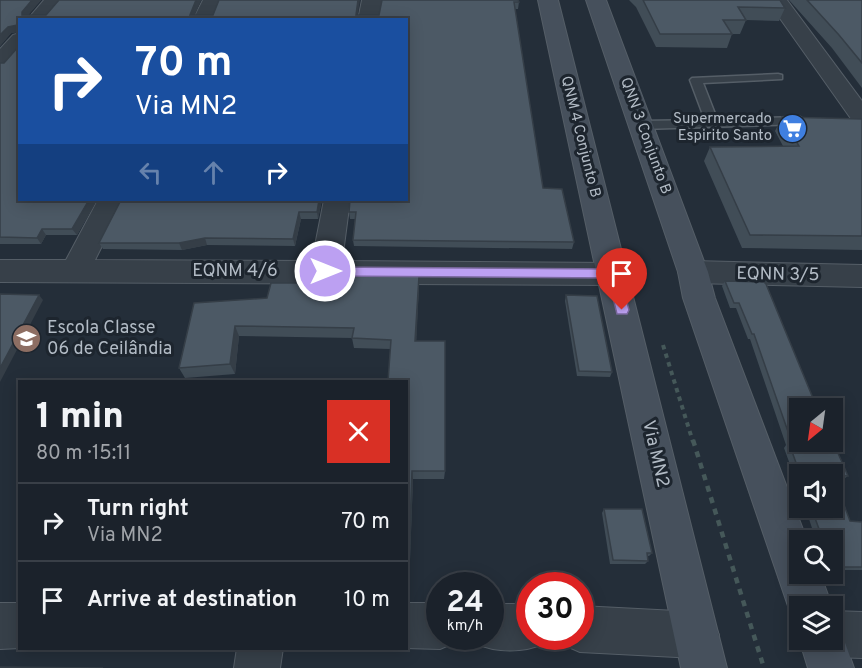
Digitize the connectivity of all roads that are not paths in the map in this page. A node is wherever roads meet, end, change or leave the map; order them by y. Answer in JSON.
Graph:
{"nodes":[{"id":1,"x":54,"y":0,"type":"edge"},
{"id":2,"x":213,"y":0,"type":"edge"},
{"id":3,"x":372,"y":0,"type":"edge"},
{"id":4,"x":548,"y":0,"type":"edge"},
{"id":5,"x":558,"y":0,"type":"edge"},
{"id":6,"x":777,"y":0,"type":"edge"},
{"id":7,"x":39,"y":18,"type":"edge"},
{"id":8,"x":204,"y":18,"type":"edge"},
{"id":9,"x":368,"y":18,"type":"edge"},
{"id":10,"x":580,"y":19,"type":"edge"},
{"id":11,"x":18,"y":41,"type":"edge"},
{"id":12,"x":0,"y":62,"type":"edge"},
{"id":13,"x":778,"y":77,"type":"dead end"},
{"id":14,"x":862,"y":118,"type":"edge"},
{"id":15,"x":811,"y":121,"type":"edge"},
{"id":16,"x":642,"y":124,"type":"junction"},
{"id":17,"x":713,"y":124,"type":"junction"},
{"id":18,"x":657,"y":169,"type":"junction"},
{"id":19,"x":110,"y":201,"type":"edge"},
{"id":20,"x":337,"y":201,"type":"edge"},
{"id":21,"x":0,"y":271,"type":"edge"},
{"id":22,"x":75,"y":271,"type":"junction"},
{"id":23,"x":325,"y":271,"type":"junction"},
{"id":24,"x":693,"y":272,"type":"junction"},
{"id":25,"x":614,"y":274,"type":"junction"},
{"id":26,"x":862,"y":276,"type":"edge"},
{"id":27,"x":806,"y":596,"type":"edge"},
{"id":28,"x":0,"y":626,"type":"edge"},
{"id":29,"x":18,"y":626,"type":"edge"},
{"id":30,"x":408,"y":626,"type":"edge"},
{"id":31,"x":426,"y":626,"type":"edge"},
{"id":32,"x":594,"y":632,"type":"edge"},
{"id":33,"x":843,"y":634,"type":"edge"},
{"id":34,"x":862,"y":635,"type":"edge"},
{"id":35,"x":260,"y":650,"type":"edge"},
{"id":36,"x":825,"y":650,"type":"edge"},
{"id":37,"x":700,"y":651,"type":"edge"},
{"id":38,"x":257,"y":668,"type":"edge"},
{"id":39,"x":831,"y":668,"type":"edge"}],
"edges":[{"from":1,"to":7,"type":"street"},
{"from":2,"to":8,"type":"street"},
{"from":3,"to":9,"type":"street"},
{"from":4,"to":10,"type":"main road","name":"QNM 4 Conjunto B"},
{"from":5,"to":10,"type":"main road"},
{"from":6,"to":14,"type":"street"},
{"from":10,"to":16,"type":"main road","name":"QNN 3 Conjunto B"},
{"from":10,"to":18,"type":"main road"},
{"from":10,"to":25,"type":"main road","name":"QNM 4 Conjunto B"},
{"from":11,"to":12,"type":"street"},
{"from":13,"to":17,"type":"lane"},
{"from":15,"to":17,"type":"lane"},
{"from":16,"to":17,"type":"lane"},
{"from":16,"to":18,"type":"main road","name":"QNN 3 Conjunto B"},
{"from":18,"to":24,"type":"main road","name":"QNN 3 Conjunto B"},
{"from":19,"to":22,"type":"street"},
{"from":20,"to":23,"type":"street"},
{"from":21,"to":22,"type":"street","name":"EQNM 4/6"},
{"from":22,"to":23,"type":"street","name":"EQNM 4/6"},
{"from":23,"to":25,"type":"street","name":"EQNM 4/6"},
{"from":24,"to":26,"type":"street","name":"EQNN 3/5"},
{"from":24,"to":27,"type":"main road"},
{"from":25,"to":37,"type":"main road","name":"Via MN2"},
{"from":28,"to":29,"type":"street"},
{"from":30,"to":31,"type":"street"},
{"from":32,"to":37,"type":"street"},
{"from":33,"to":34,"type":"street"},
{"from":35,"to":38,"type":"street"},
{"from":36,"to":39,"type":"main road"}]}
